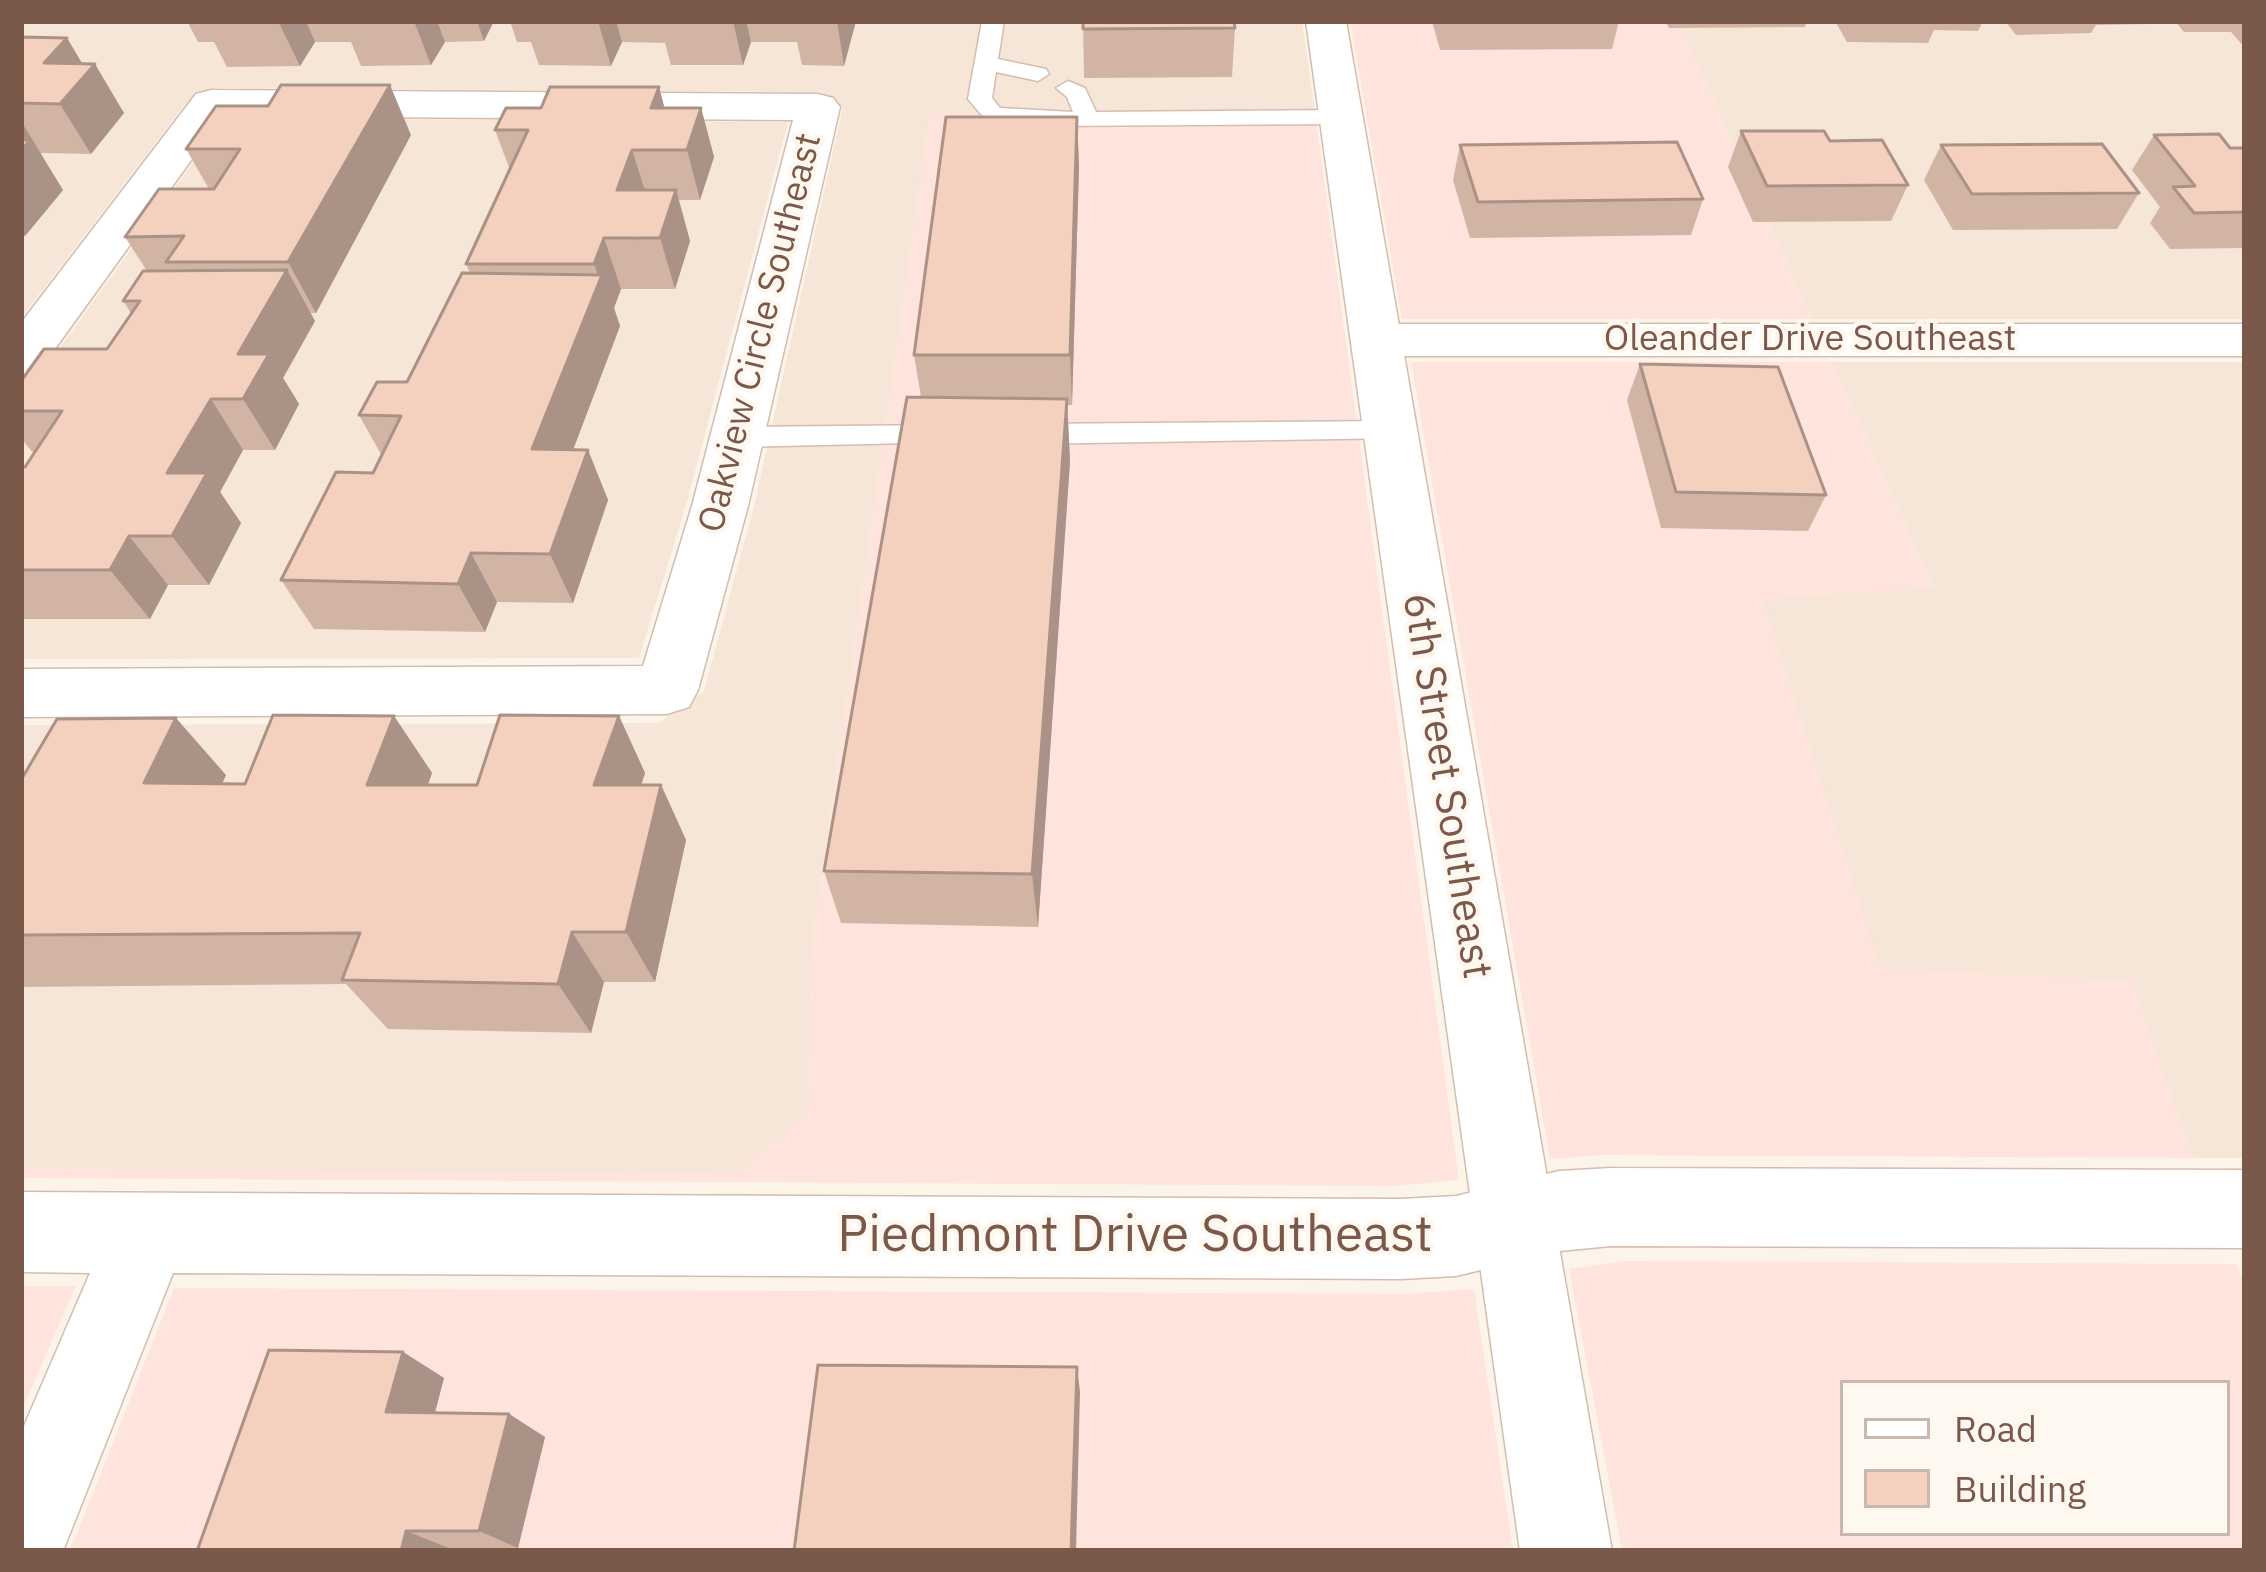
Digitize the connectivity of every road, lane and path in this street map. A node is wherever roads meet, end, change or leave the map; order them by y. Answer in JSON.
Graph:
{"nodes":[{"id":1,"x":993,"y":21,"type":"edge"},
{"id":2,"x":1326,"y":21,"type":"edge"},
{"id":3,"x":987,"y":63,"type":"junction"},
{"id":4,"x":1038,"y":74,"type":"dead end"},
{"id":5,"x":1068,"y":88,"type":"dead end"},
{"id":6,"x":1342,"y":117,"type":"junction"},
{"id":7,"x":1087,"y":118,"type":"junction"},
{"id":8,"x":1376,"y":340,"type":"junction"},
{"id":9,"x":2245,"y":340,"type":"edge"},
{"id":10,"x":21,"y":359,"type":"edge"},
{"id":11,"x":1392,"y":431,"type":"junction"},
{"id":12,"x":737,"y":437,"type":"junction"},
{"id":13,"x":21,"y":693,"type":"edge"},
{"id":14,"x":2245,"y":1210,"type":"edge"},
{"id":15,"x":1513,"y":1225,"type":"junction"},
{"id":16,"x":21,"y":1232,"type":"edge"},
{"id":17,"x":148,"y":1233,"type":"junction"},
{"id":18,"x":21,"y":1541,"type":"edge"},
{"id":19,"x":1566,"y":1551,"type":"edge"}],
"edges":[{"from":1,"to":3,"type":"lane"},
{"from":2,"to":6,"type":"street","name":"6th Street Southeast"},
{"from":3,"to":4,"type":"lane"},
{"from":3,"to":7,"type":"lane"},
{"from":5,"to":7,"type":"lane"},
{"from":6,"to":7,"type":"lane"},
{"from":6,"to":8,"type":"street","name":"6th Street Southeast"},
{"from":8,"to":9,"type":"street","name":"Oleander Drive Southeast"},
{"from":8,"to":11,"type":"street","name":"6th Street Southeast"},
{"from":10,"to":12,"type":"street","name":"Oakview Circle Southeast"},
{"from":11,"to":12,"type":"lane"},
{"from":11,"to":15,"type":"street","name":"6th Street Southeast"},
{"from":12,"to":13,"type":"street","name":"Oakview Circle Southeast"},
{"from":14,"to":15,"type":"street","name":"Piedmont Drive Southeast"},
{"from":15,"to":17,"type":"street","name":"Piedmont Drive Southeast"},
{"from":15,"to":19,"type":"street","name":"6th Street Southeast"},
{"from":16,"to":17,"type":"street","name":"Piedmont Drive Southeast"},
{"from":17,"to":18,"type":"street"}]}
